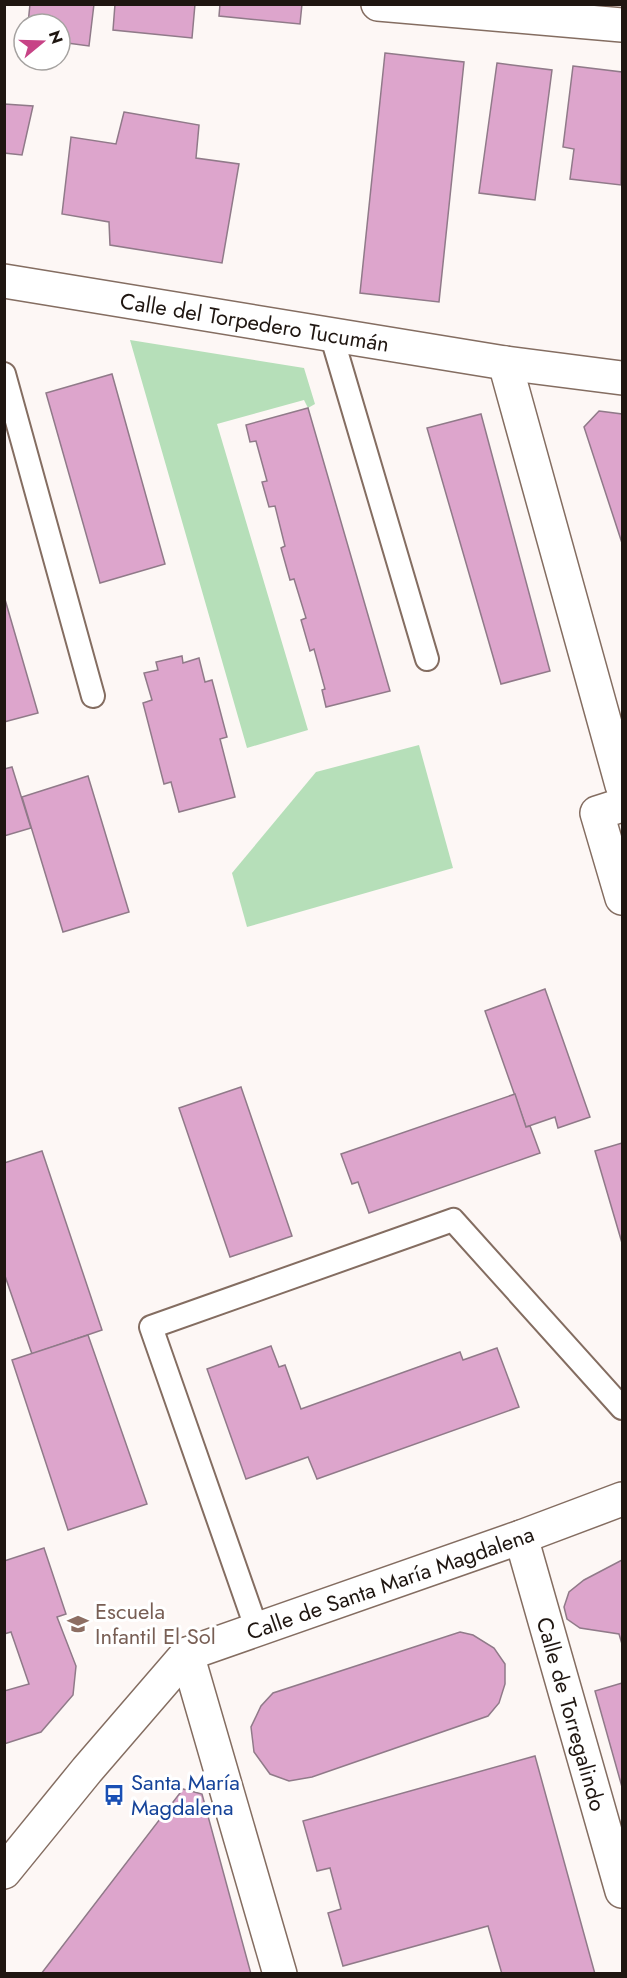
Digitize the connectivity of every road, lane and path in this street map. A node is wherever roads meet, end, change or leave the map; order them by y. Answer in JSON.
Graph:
{"nodes":[{"id":1,"x":378,"y":4,"type":"edge"},
{"id":2,"x":622,"y":25,"type":"edge"},
{"id":3,"x":4,"y":281,"type":"edge"},
{"id":4,"x":331,"y":334,"type":"junction"},
{"id":5,"x":505,"y":363,"type":"junction"},
{"id":6,"x":4,"y":374,"type":"edge"},
{"id":7,"x":622,"y":378,"type":"edge"},
{"id":8,"x":427,"y":659,"type":"dead end"},
{"id":9,"x":93,"y":696,"type":"dead end"},
{"id":10,"x":620,"y":771,"type":"edge"},
{"id":11,"x":622,"y":805,"type":"edge"},
{"id":12,"x":622,"y":898,"type":"edge"},
{"id":13,"x":622,"y":1408,"type":"edge"},
{"id":14,"x":622,"y":1499,"type":"edge"},
{"id":15,"x":521,"y":1537,"type":"junction"},
{"id":16,"x":257,"y":1630,"type":"junction"},
{"id":17,"x":187,"y":1654,"type":"junction"},
{"id":18,"x":4,"y":1872,"type":"edge"},
{"id":19,"x":622,"y":1891,"type":"edge"},
{"id":20,"x":280,"y":1974,"type":"edge"}],
"edges":[{"from":1,"to":2,"type":"street"},
{"from":3,"to":4,"type":"street","name":"Calle del Torpedero Tucumán"},
{"from":4,"to":5,"type":"street","name":"Calle del Torpedero Tucumán"},
{"from":4,"to":8,"type":"lane"},
{"from":5,"to":7,"type":"street","name":"Calle del Torpedero Tucumán"},
{"from":5,"to":10,"type":"street"},
{"from":6,"to":9,"type":"lane"},
{"from":11,"to":12,"type":"street"},
{"from":13,"to":16,"type":"lane"},
{"from":14,"to":15,"type":"street","name":"Calle de Santa María Magdalena"},
{"from":15,"to":16,"type":"street","name":"Calle de Santa María Magdalena"},
{"from":15,"to":19,"type":"street","name":"Calle de Torregalindo"},
{"from":16,"to":17,"type":"street","name":"Calle de Santa María Magdalena"},
{"from":17,"to":18,"type":"street"},
{"from":17,"to":20,"type":"street"}]}
